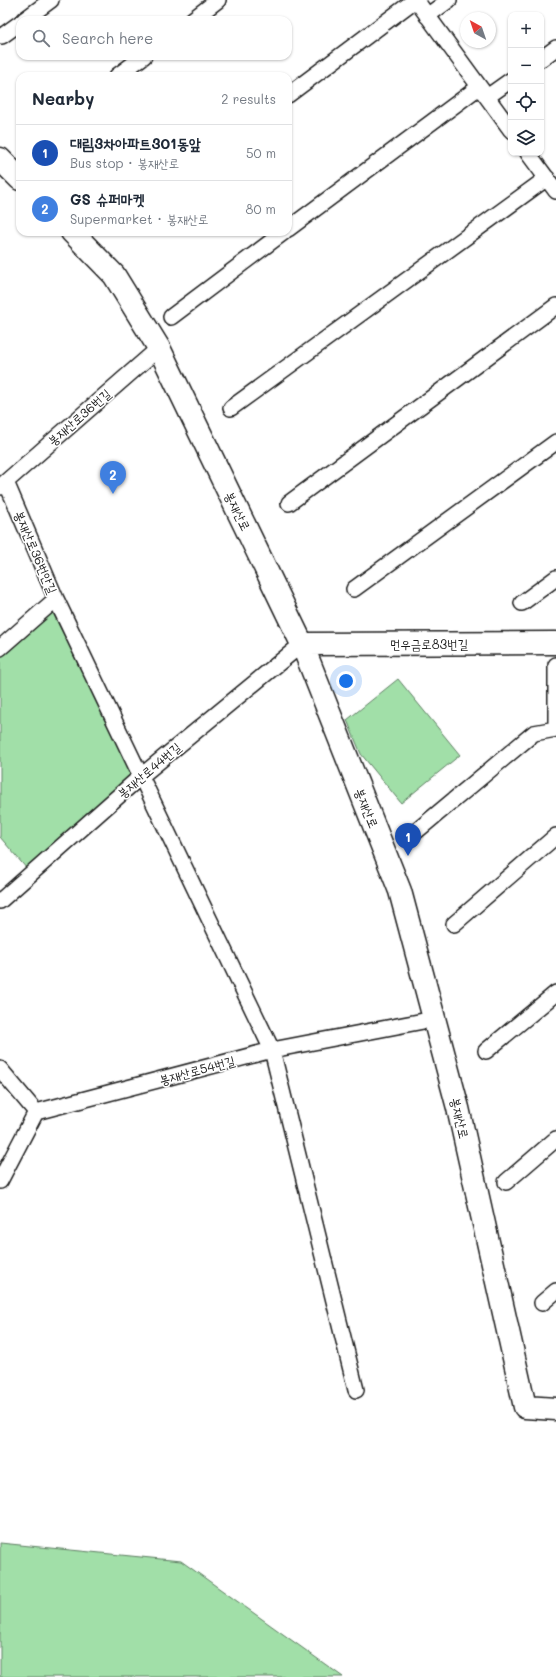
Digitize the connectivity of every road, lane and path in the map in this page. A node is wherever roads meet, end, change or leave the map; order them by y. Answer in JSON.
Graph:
{"nodes":[{"id":1,"x":51,"y":0,"type":"edge"},
{"id":2,"x":218,"y":0,"type":"edge"},
{"id":3,"x":416,"y":0,"type":"edge"},
{"id":4,"x":449,"y":0,"type":"edge"},
{"id":5,"x":29,"y":16,"type":"edge"},
{"id":6,"x":197,"y":16,"type":"edge"},
{"id":7,"x":428,"y":16,"type":"junction"},
{"id":8,"x":16,"y":26,"type":"edge"},
{"id":9,"x":2,"y":36,"type":"dead end"},
{"id":10,"x":556,"y":48,"type":"edge"},
{"id":11,"x":544,"y":57,"type":"edge"},
{"id":12,"x":139,"y":60,"type":"edge"},
{"id":13,"x":122,"y":72,"type":"edge"},
{"id":14,"x":508,"y":81,"type":"edge"},
{"id":15,"x":292,"y":92,"type":"edge"},
{"id":16,"x":483,"y":92,"type":"junction"},
{"id":17,"x":508,"y":126,"type":"edge"},
{"id":18,"x":530,"y":156,"type":"edge"},
{"id":19,"x":0,"y":159,"type":"edge"},
{"id":20,"x":16,"y":175,"type":"edge"},
{"id":21,"x":547,"y":178,"type":"junction"},
{"id":22,"x":556,"y":191,"type":"edge"},
{"id":23,"x":292,"y":226,"type":"edge"},
{"id":24,"x":76,"y":236,"type":"edge"},
{"id":25,"x":279,"y":236,"type":"edge"},
{"id":26,"x":556,"y":306,"type":"edge"},
{"id":27,"x":171,"y":317,"type":"dead end"},
{"id":28,"x":159,"y":348,"type":"junction"},
{"id":29,"x":231,"y":408,"type":"dead end"},
{"id":30,"x":556,"y":442,"type":"edge"},
{"id":31,"x":3,"y":485,"type":"edge"},
{"id":32,"x":289,"y":503,"type":"dead end"},
{"id":33,"x":556,"y":578,"type":"edge"},
{"id":34,"x":354,"y":589,"type":"dead end"},
{"id":35,"x":56,"y":599,"type":"junction"},
{"id":36,"x":522,"y":603,"type":"dead end"},
{"id":37,"x":556,"y":643,"type":"edge"},
{"id":38,"x":302,"y":644,"type":"junction"},
{"id":39,"x":0,"y":648,"type":"edge"},
{"id":40,"x":556,"y":665,"type":"edge"},
{"id":41,"x":556,"y":729,"type":"edge"},
{"id":42,"x":140,"y":777,"type":"junction"},
{"id":43,"x":413,"y":834,"type":"dead end"},
{"id":44,"x":556,"y":836,"type":"edge"},
{"id":45,"x":0,"y":901,"type":"edge"},
{"id":46,"x":454,"y":924,"type":"dead end"},
{"id":47,"x":556,"y":993,"type":"edge"},
{"id":48,"x":434,"y":1019,"type":"junction"},
{"id":49,"x":272,"y":1050,"type":"junction"},
{"id":50,"x":486,"y":1051,"type":"dead end"},
{"id":51,"x":0,"y":1069,"type":"edge"},
{"id":52,"x":36,"y":1112,"type":"junction"},
{"id":53,"x":556,"y":1139,"type":"edge"},
{"id":54,"x":0,"y":1180,"type":"edge"},
{"id":55,"x":506,"y":1182,"type":"dead end"},
{"id":56,"x":556,"y":1291,"type":"edge"},
{"id":57,"x":542,"y":1303,"type":"dead end"},
{"id":58,"x":356,"y":1390,"type":"dead end"},
{"id":59,"x":556,"y":1409,"type":"edge"}],
"edges":[{"from":1,"to":5,"type":"lane"},
{"from":2,"to":6,"type":"lane"},
{"from":3,"to":7,"type":"lane"},
{"from":3,"to":15,"type":"lane"},
{"from":4,"to":7,"type":"lane"},
{"from":7,"to":16,"type":"lane"},
{"from":8,"to":9,"type":"lane"},
{"from":10,"to":11,"type":"lane"},
{"from":12,"to":13,"type":"lane"},
{"from":14,"to":16,"type":"lane"},
{"from":16,"to":17,"type":"lane"},
{"from":16,"to":23,"type":"lane"},
{"from":18,"to":21,"type":"lane"},
{"from":19,"to":20,"type":"street"},
{"from":21,"to":22,"type":"lane"},
{"from":21,"to":29,"type":"lane"},
{"from":24,"to":28,"type":"street","name":"봉재산로"},
{"from":25,"to":27,"type":"lane"},
{"from":26,"to":32,"type":"lane"},
{"from":28,"to":31,"type":"lane","name":"봉재산로36번길"},
{"from":28,"to":38,"type":"street","name":"봉재산로"},
{"from":30,"to":34,"type":"lane"},
{"from":31,"to":35,"type":"lane","name":"봉재산로36번안길"},
{"from":33,"to":36,"type":"lane"},
{"from":35,"to":39,"type":"lane","name":"봉재산로36번안길"},
{"from":35,"to":42,"type":"lane"},
{"from":37,"to":38,"type":"street","name":"먼우금로83번길"},
{"from":38,"to":42,"type":"lane","name":"봉재산로44번길"},
{"from":38,"to":48,"type":"street","name":"봉재산로"},
{"from":40,"to":41,"type":"lane"},
{"from":41,"to":43,"type":"lane"},
{"from":42,"to":45,"type":"lane","name":"봉재산로44번길"},
{"from":42,"to":49,"type":"lane"},
{"from":44,"to":46,"type":"lane"},
{"from":47,"to":50,"type":"lane"},
{"from":48,"to":49,"type":"lane","name":"봉재산로54번길"},
{"from":48,"to":59,"type":"street","name":"봉재산로"},
{"from":49,"to":52,"type":"lane","name":"봉재산로54번길"},
{"from":49,"to":58,"type":"lane"},
{"from":51,"to":52,"type":"lane"},
{"from":52,"to":54,"type":"lane"},
{"from":53,"to":55,"type":"lane"},
{"from":56,"to":57,"type":"lane"}]}
